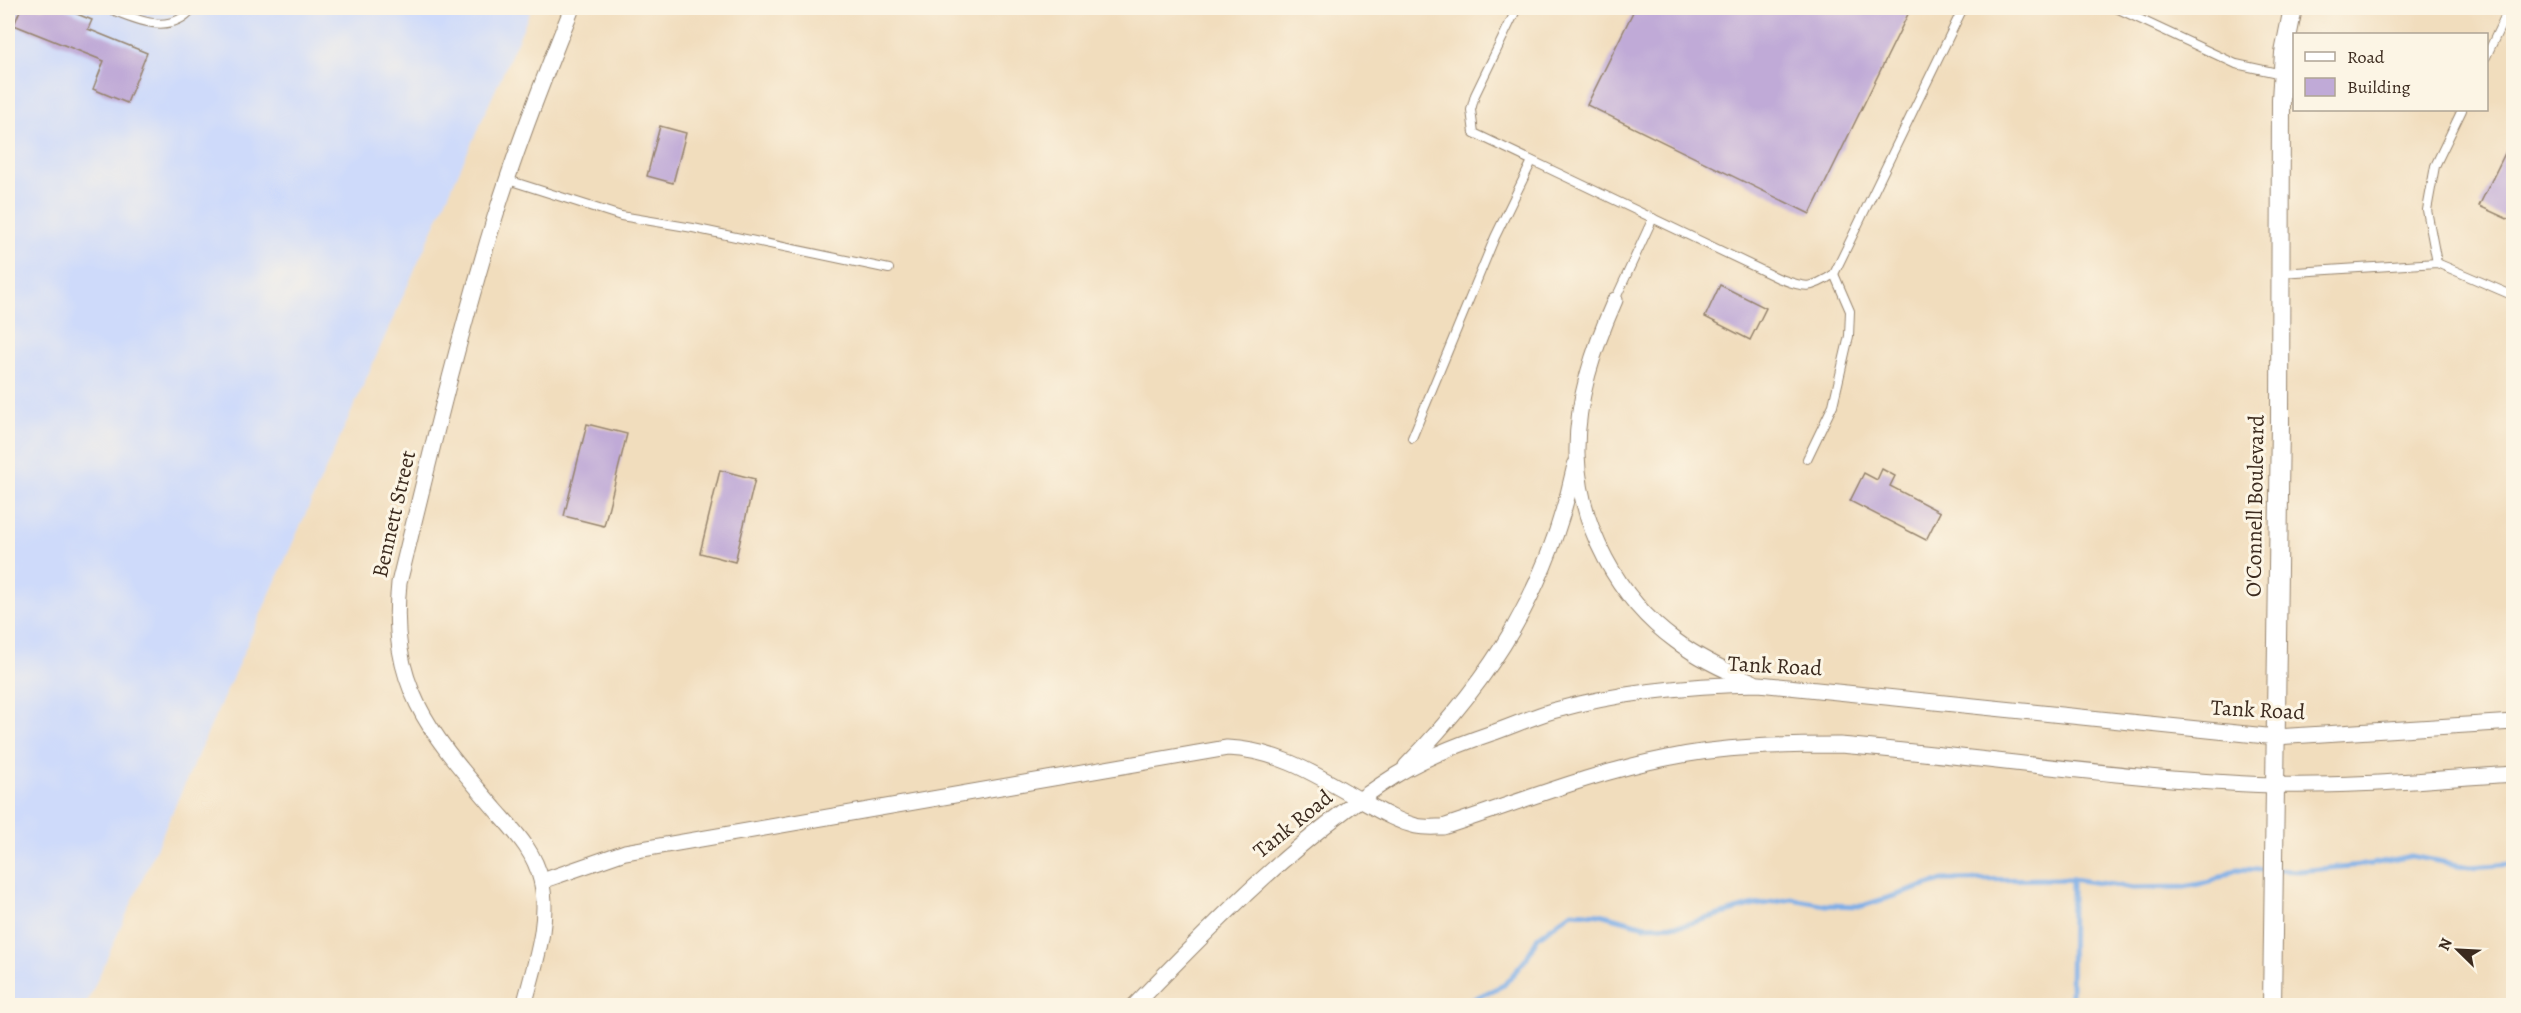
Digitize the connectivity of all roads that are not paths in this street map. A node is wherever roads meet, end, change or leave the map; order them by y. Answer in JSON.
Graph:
{"nodes":[{"id":1,"x":107,"y":8,"type":"edge"},
{"id":2,"x":193,"y":8,"type":"edge"},
{"id":3,"x":572,"y":8,"type":"edge"},
{"id":4,"x":1517,"y":8,"type":"edge"},
{"id":5,"x":1963,"y":8,"type":"edge"},
{"id":6,"x":2116,"y":8,"type":"edge"},
{"id":7,"x":2293,"y":8,"type":"edge"},
{"id":8,"x":2509,"y":8,"type":"edge"},
{"id":9,"x":2488,"y":55,"type":"edge"},
{"id":10,"x":2282,"y":74,"type":"junction"},
{"id":11,"x":2462,"y":111,"type":"edge"},
{"id":12,"x":1532,"y":161,"type":"junction"},
{"id":13,"x":508,"y":180,"type":"junction"},
{"id":14,"x":1653,"y":218,"type":"junction"},
{"id":15,"x":2437,"y":263,"type":"junction"},
{"id":16,"x":889,"y":269,"type":"dead end"},
{"id":17,"x":2281,"y":273,"type":"junction"},
{"id":18,"x":1834,"y":274,"type":"junction"},
{"id":19,"x":2514,"y":296,"type":"edge"},
{"id":20,"x":1615,"y":300,"type":"joint"},
{"id":21,"x":1412,"y":438,"type":"dead end"},
{"id":22,"x":1577,"y":453,"type":"junction"},
{"id":23,"x":1807,"y":459,"type":"dead end"},
{"id":24,"x":1759,"y":684,"type":"junction"},
{"id":25,"x":2514,"y":722,"type":"edge"},
{"id":26,"x":2276,"y":737,"type":"junction"},
{"id":27,"x":1398,"y":774,"type":"junction"},
{"id":28,"x":2514,"y":774,"type":"edge"},
{"id":29,"x":2275,"y":785,"type":"junction"},
{"id":30,"x":1360,"y":800,"type":"junction"},
{"id":31,"x":542,"y":881,"type":"junction"},
{"id":32,"x":524,"y":1005,"type":"edge"},
{"id":33,"x":1134,"y":1005,"type":"edge"},
{"id":34,"x":2272,"y":1005,"type":"edge"}],
"edges":[{"from":1,"to":2,"type":"lane"},
{"from":3,"to":13,"type":"street","name":"Bennett Street"},
{"from":4,"to":12,"type":"lane"},
{"from":5,"to":18,"type":"lane"},
{"from":6,"to":10,"type":"lane"},
{"from":7,"to":10,"type":"street","name":"O'Connell Boulevard"},
{"from":8,"to":9,"type":"lane"},
{"from":10,"to":17,"type":"street","name":"O'Connell Boulevard"},
{"from":11,"to":15,"type":"lane"},
{"from":12,"to":14,"type":"lane"},
{"from":12,"to":21,"type":"lane"},
{"from":13,"to":16,"type":"lane"},
{"from":13,"to":31,"type":"street","name":"Bennett Street"},
{"from":14,"to":18,"type":"lane"},
{"from":14,"to":20,"type":"lane"},
{"from":15,"to":17,"type":"lane"},
{"from":15,"to":19,"type":"lane"},
{"from":17,"to":26,"type":"street","name":"O'Connell Boulevard"},
{"from":18,"to":23,"type":"lane"},
{"from":20,"to":22,"type":"street"},
{"from":22,"to":24,"type":"street"},
{"from":22,"to":27,"type":"street"},
{"from":24,"to":26,"type":"street","name":"Tank Road"},
{"from":24,"to":27,"type":"street","name":"Tank Road"},
{"from":25,"to":26,"type":"street","name":"Tank Road"},
{"from":26,"to":29,"type":"street","name":"O'Connell Boulevard"},
{"from":27,"to":30,"type":"street","name":"Tank Road"},
{"from":28,"to":29,"type":"street"},
{"from":29,"to":30,"type":"street"},
{"from":29,"to":34,"type":"street","name":"O'Connell Boulevard"},
{"from":30,"to":31,"type":"street"},
{"from":30,"to":33,"type":"street","name":"Tank Road"},
{"from":31,"to":32,"type":"street","name":"Bennett Street"}]}
